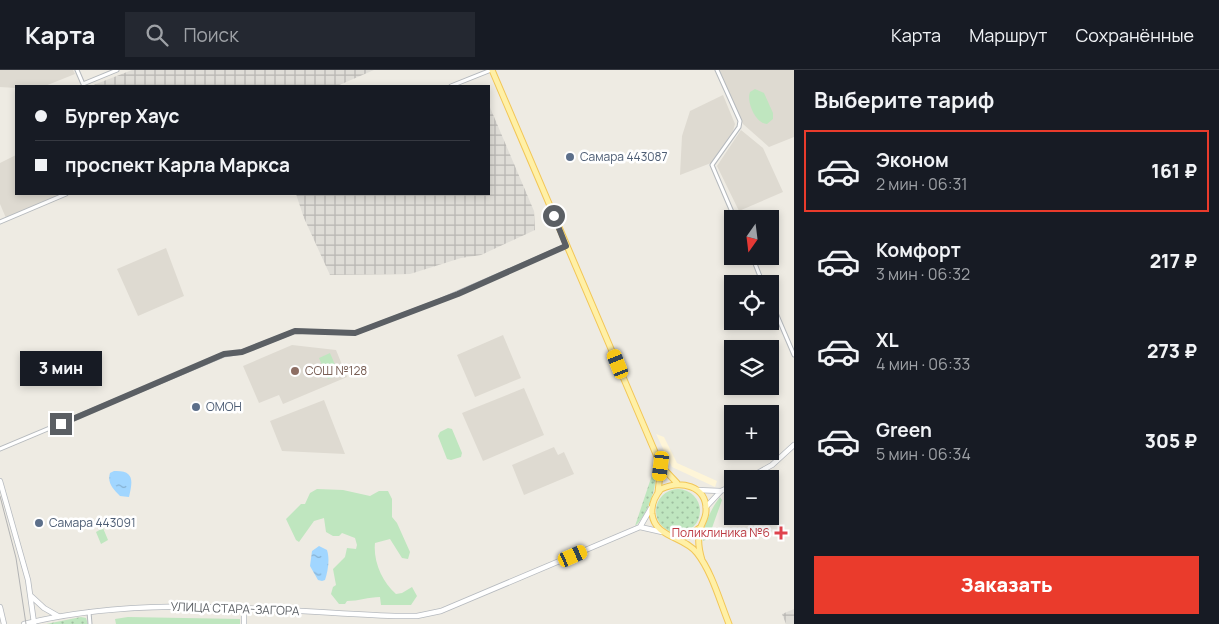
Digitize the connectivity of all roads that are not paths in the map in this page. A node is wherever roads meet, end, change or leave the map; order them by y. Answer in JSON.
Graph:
{"nodes":[{"id":1,"x":77,"y":70,"type":"edge"},
{"id":2,"x":117,"y":70,"type":"edge"},
{"id":3,"x":491,"y":70,"type":"edge"},
{"id":4,"x":717,"y":70,"type":"edge"},
{"id":5,"x":454,"y":85,"type":"edge"},
{"id":6,"x":64,"y":195,"type":"edge"},
{"id":7,"x":731,"y":210,"type":"edge"},
{"id":8,"x":0,"y":222,"type":"edge"},
{"id":9,"x":566,"y":246,"type":"junction"},
{"id":10,"x":779,"y":320,"type":"edge"},
{"id":11,"x":794,"y":355,"type":"edge"},
{"id":12,"x":794,"y":445,"type":"edge"},
{"id":13,"x":0,"y":450,"type":"edge"},
{"id":14,"x":661,"y":466,"type":"junction"},
{"id":15,"x":763,"y":470,"type":"edge"},
{"id":16,"x":0,"y":481,"type":"edge"},
{"id":17,"x":677,"y":483,"type":"junction"},
{"id":18,"x":695,"y":489,"type":"junction"},
{"id":19,"x":724,"y":490,"type":"edge"},
{"id":20,"x":721,"y":491,"type":"junction"},
{"id":21,"x":658,"y":492,"type":"junction"},
{"id":22,"x":706,"y":507,"type":"junction"},
{"id":23,"x":652,"y":508,"type":"junction"},
{"id":24,"x":640,"y":527,"type":"junction"},
{"id":25,"x":701,"y":527,"type":"junction"},
{"id":26,"x":662,"y":532,"type":"junction"},
{"id":27,"x":672,"y":537,"type":"junction"},
{"id":28,"x":702,"y":560,"type":"junction"},
{"id":29,"x":32,"y":596,"type":"junction"},
{"id":30,"x":0,"y":607,"type":"edge"},
{"id":31,"x":244,"y":610,"type":"junction"},
{"id":32,"x":88,"y":611,"type":"junction"},
{"id":33,"x":59,"y":616,"type":"junction"},
{"id":34,"x":34,"y":623,"type":"edge"},
{"id":35,"x":4,"y":624,"type":"edge"},
{"id":36,"x":24,"y":624,"type":"edge"},
{"id":37,"x":90,"y":624,"type":"edge"},
{"id":38,"x":244,"y":624,"type":"edge"},
{"id":39,"x":729,"y":624,"type":"edge"}],
"edges":[{"from":1,"to":2,"type":"street"},
{"from":3,"to":5,"type":"street"},
{"from":3,"to":9,"type":"main road"},
{"from":4,"to":7,"type":"street"},
{"from":6,"to":8,"type":"street"},
{"from":9,"to":13,"type":"street"},
{"from":9,"to":14,"type":"main road"},
{"from":10,"to":11,"type":"street"},
{"from":12,"to":15,"type":"main road"},
{"from":14,"to":17,"type":"main road"},
{"from":14,"to":21,"type":"main road"},
{"from":16,"to":29,"type":"main road"},
{"from":17,"to":18,"type":"main road"},
{"from":17,"to":21,"type":"main road"},
{"from":18,"to":20,"type":"main road"},
{"from":18,"to":22,"type":"main road"},
{"from":19,"to":20,"type":"main road"},
{"from":20,"to":22,"type":"main road"},
{"from":21,"to":23,"type":"main road"},
{"from":22,"to":25,"type":"main road"},
{"from":23,"to":24,"type":"main road"},
{"from":23,"to":26,"type":"main road"},
{"from":24,"to":26,"type":"main road"},
{"from":24,"to":31,"type":"main road","name":"УЛИЦА СТАРА-ЗАГОРА"},
{"from":25,"to":27,"type":"main road"},
{"from":25,"to":28,"type":"main road"},
{"from":26,"to":27,"type":"main road"},
{"from":27,"to":28,"type":"main road"},
{"from":28,"to":39,"type":"main road"},
{"from":29,"to":33,"type":"main road"},
{"from":29,"to":34,"type":"main road"},
{"from":30,"to":35,"type":"main road"},
{"from":31,"to":32,"type":"main road","name":"УЛИЦА СТАРА-ЗАГОРА"},
{"from":31,"to":38,"type":"main road"},
{"from":32,"to":33,"type":"main road","name":"УЛИЦА СТАРА-ЗАГОРА"},
{"from":32,"to":37,"type":"street"},
{"from":33,"to":34,"type":"main road","name":"УЛИЦА СТАРА-ЗАГОРА"},
{"from":34,"to":36,"type":"main road","name":"УЛИЦА СТАРА-ЗАГОРА"}]}
